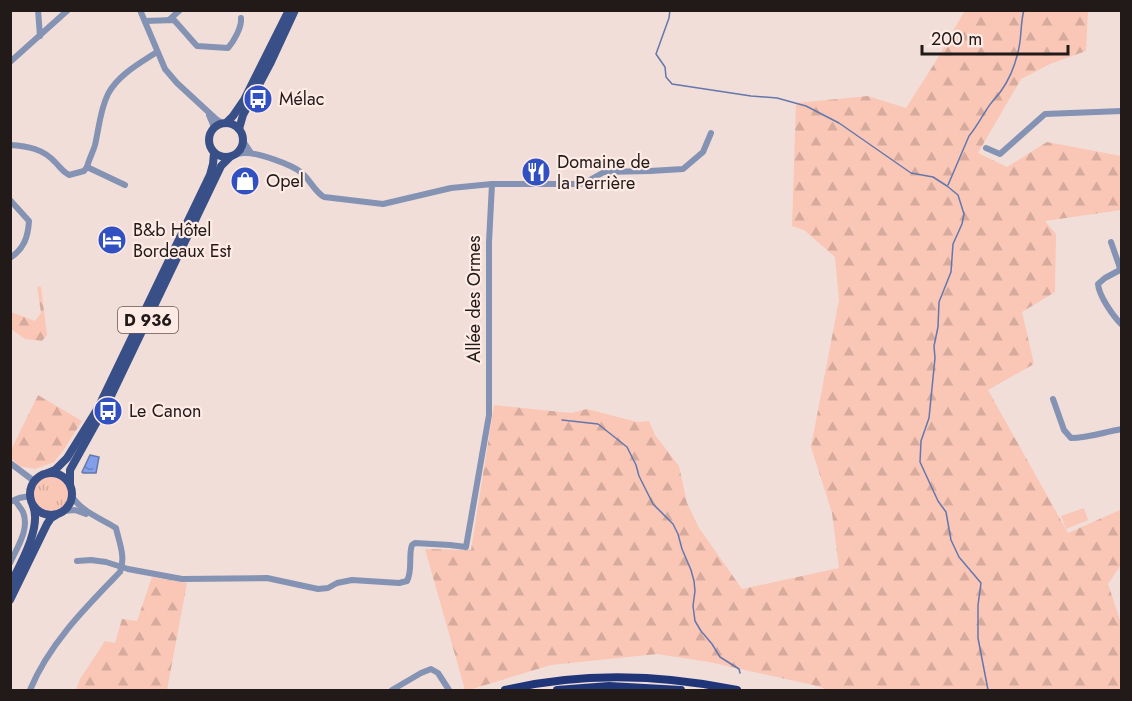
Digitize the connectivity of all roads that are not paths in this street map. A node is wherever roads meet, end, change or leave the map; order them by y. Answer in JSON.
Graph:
{"nodes":[{"id":1,"x":38,"y":10,"type":"edge"},
{"id":2,"x":68,"y":10,"type":"edge"},
{"id":3,"x":140,"y":10,"type":"edge"},
{"id":4,"x":180,"y":10,"type":"edge"},
{"id":5,"x":289,"y":10,"type":"edge"},
{"id":6,"x":295,"y":10,"type":"edge"},
{"id":7,"x":242,"y":18,"type":"dead end"},
{"id":8,"x":169,"y":20,"type":"junction"},
{"id":9,"x":145,"y":21,"type":"junction"},
{"id":10,"x":40,"y":36,"type":"junction"},
{"id":11,"x":157,"y":52,"type":"junction"},
{"id":12,"x":10,"y":62,"type":"edge"},
{"id":13,"x":1122,"y":111,"type":"edge"},
{"id":14,"x":221,"y":124,"type":"junction"},
{"id":15,"x":239,"y":129,"type":"junction"},
{"id":16,"x":711,"y":133,"type":"dead end"},
{"id":17,"x":243,"y":141,"type":"junction"},
{"id":18,"x":10,"y":145,"type":"edge"},
{"id":19,"x":986,"y":148,"type":"dead end"},
{"id":20,"x":213,"y":153,"type":"junction"},
{"id":21,"x":251,"y":153,"type":"junction"},
{"id":22,"x":233,"y":156,"type":"junction"},
{"id":23,"x":87,"y":167,"type":"junction"},
{"id":24,"x":492,"y":184,"type":"junction"},
{"id":25,"x":125,"y":185,"type":"dead end"},
{"id":26,"x":10,"y":200,"type":"edge"},
{"id":27,"x":1111,"y":242,"type":"dead end"},
{"id":28,"x":10,"y":258,"type":"edge"},
{"id":29,"x":1122,"y":326,"type":"edge"},
{"id":30,"x":1053,"y":399,"type":"dead end"},
{"id":31,"x":1122,"y":429,"type":"edge"},
{"id":32,"x":10,"y":463,"type":"edge"},
{"id":33,"x":48,"y":473,"type":"junction"},
{"id":34,"x":34,"y":481,"type":"junction"},
{"id":35,"x":70,"y":484,"type":"junction"},
{"id":36,"x":72,"y":495,"type":"junction"},
{"id":37,"x":31,"y":500,"type":"junction"},
{"id":38,"x":13,"y":501,"type":"edge"},
{"id":39,"x":61,"y":513,"type":"junction"},
{"id":40,"x":119,"y":538,"type":"junction"},
{"id":41,"x":77,"y":561,"type":"dead end"},
{"id":42,"x":10,"y":563,"type":"edge"},
{"id":43,"x":122,"y":566,"type":"junction"},
{"id":44,"x":10,"y":585,"type":"edge"},
{"id":45,"x":10,"y":600,"type":"edge"},
{"id":46,"x":30,"y":690,"type":"edge"},
{"id":47,"x":392,"y":690,"type":"edge"},
{"id":48,"x":449,"y":690,"type":"edge"},
{"id":49,"x":505,"y":690,"type":"edge"},
{"id":50,"x":557,"y":690,"type":"edge"},
{"id":51,"x":681,"y":690,"type":"edge"},
{"id":52,"x":737,"y":690,"type":"edge"}],
"edges":[{"from":1,"to":10,"type":"street"},
{"from":2,"to":10,"type":"street"},
{"from":3,"to":9,"type":"street"},
{"from":4,"to":8,"type":"street"},
{"from":5,"to":14,"type":"main road"},
{"from":6,"to":15,"type":"main road"},
{"from":7,"to":8,"type":"street"},
{"from":8,"to":9,"type":"street"},
{"from":9,"to":11,"type":"street"},
{"from":10,"to":12,"type":"street"},
{"from":11,"to":14,"type":"street"},
{"from":11,"to":23,"type":"street"},
{"from":13,"to":19,"type":"street"},
{"from":14,"to":15,"type":"main road"},
{"from":14,"to":20,"type":"main road"},
{"from":15,"to":17,"type":"main road"},
{"from":16,"to":24,"type":"street"},
{"from":17,"to":21,"type":"street"},
{"from":17,"to":22,"type":"main road"},
{"from":18,"to":23,"type":"street"},
{"from":20,"to":22,"type":"main road"},
{"from":20,"to":33,"type":"main road","number":"D 936"},
{"from":21,"to":22,"type":"street"},
{"from":21,"to":24,"type":"street"},
{"from":22,"to":35,"type":"main road","number":"D 936"},
{"from":23,"to":25,"type":"street"},
{"from":24,"to":43,"type":"street","name":"Allée des Ormes"},
{"from":26,"to":28,"type":"street"},
{"from":27,"to":29,"type":"street"},
{"from":30,"to":31,"type":"street"},
{"from":32,"to":34,"type":"street"},
{"from":33,"to":34,"type":"main road"},
{"from":33,"to":35,"type":"main road"},
{"from":34,"to":37,"type":"main road"},
{"from":35,"to":36,"type":"main road"},
{"from":36,"to":39,"type":"main road"},
{"from":36,"to":40,"type":"street"},
{"from":37,"to":38,"type":"street"},
{"from":37,"to":39,"type":"main road"},
{"from":37,"to":44,"type":"main road"},
{"from":38,"to":42,"type":"street"},
{"from":39,"to":40,"type":"street"},
{"from":39,"to":45,"type":"main road"},
{"from":40,"to":43,"type":"street"},
{"from":41,"to":43,"type":"street"},
{"from":43,"to":46,"type":"street"},
{"from":47,"to":48,"type":"street"},
{"from":49,"to":52,"type":"highway"},
{"from":50,"to":51,"type":"highway"}]}
